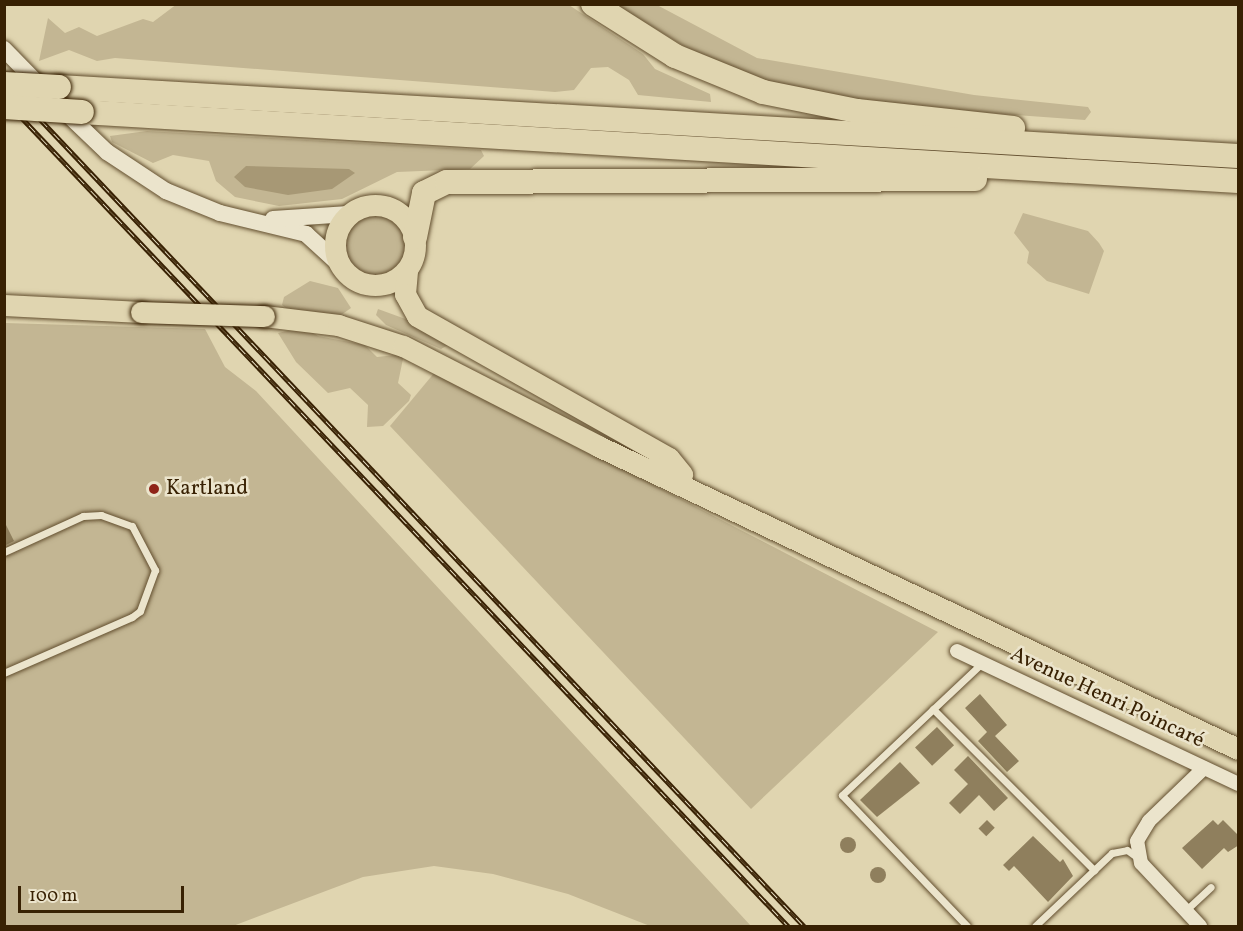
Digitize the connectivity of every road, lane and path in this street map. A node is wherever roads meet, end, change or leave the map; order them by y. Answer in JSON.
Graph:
{"nodes":[{"id":1,"x":593,"y":4,"type":"edge"},
{"id":2,"x":4,"y":49,"type":"edge"},
{"id":3,"x":4,"y":84,"type":"edge"},
{"id":4,"x":4,"y":107,"type":"edge"},
{"id":5,"x":1114,"y":148,"type":"junction"},
{"id":6,"x":1239,"y":156,"type":"edge"},
{"id":7,"x":1052,"y":169,"type":"junction"},
{"id":8,"x":1239,"y":182,"type":"edge"},
{"id":9,"x":349,"y":214,"type":"junction"},
{"id":10,"x":245,"y":219,"type":"junction"},
{"id":11,"x":415,"y":237,"type":"junction"},
{"id":12,"x":340,"y":265,"type":"junction"},
{"id":13,"x":407,"y":271,"type":"junction"},
{"id":14,"x":4,"y":305,"type":"edge"},
{"id":15,"x":475,"y":382,"type":"junction"},
{"id":16,"x":682,"y":474,"type":"junction"},
{"id":17,"x":4,"y":552,"type":"edge"},
{"id":18,"x":957,"y":651,"type":"dead end"},
{"id":19,"x":982,"y":663,"type":"junction"},
{"id":20,"x":4,"y":673,"type":"edge"},
{"id":21,"x":933,"y":710,"type":"junction"},
{"id":22,"x":1239,"y":739,"type":"edge"},
{"id":23,"x":1239,"y":749,"type":"edge"},
{"id":24,"x":1204,"y":768,"type":"junction"},
{"id":25,"x":1239,"y":784,"type":"edge"},
{"id":26,"x":1141,"y":862,"type":"junction"},
{"id":27,"x":1094,"y":870,"type":"junction"},
{"id":28,"x":1211,"y":888,"type":"dead end"},
{"id":29,"x":1185,"y":911,"type":"junction"},
{"id":30,"x":967,"y":927,"type":"edge"},
{"id":31,"x":1035,"y":927,"type":"edge"},
{"id":32,"x":1200,"y":927,"type":"edge"}],
"edges":[{"from":1,"to":5,"type":"highway"},
{"from":2,"to":10,"type":"street"},
{"from":3,"to":5,"type":"highway","bridge":true},
{"from":4,"to":7,"type":"highway","bridge":true},
{"from":5,"to":6,"type":"highway"},
{"from":7,"to":8,"type":"highway"},
{"from":7,"to":11,"type":"highway"},
{"from":9,"to":10,"type":"street"},
{"from":9,"to":11,"type":"main road"},
{"from":9,"to":12,"type":"main road"},
{"from":10,"to":12,"type":"street"},
{"from":11,"to":13,"type":"main road"},
{"from":12,"to":13,"type":"main road"},
{"from":13,"to":16,"type":"main road"},
{"from":14,"to":15,"type":"main road","bridge":true},
{"from":15,"to":16,"type":"main road"},
{"from":15,"to":23,"type":"main road"},
{"from":16,"to":22,"type":"main road"},
{"from":17,"to":20,"type":"lane"},
{"from":18,"to":19,"type":"street","name":"Avenue Henri Poincaré"},
{"from":19,"to":21,"type":"lane"},
{"from":19,"to":24,"type":"street","name":"Avenue Henri Poincaré"},
{"from":21,"to":27,"type":"lane"},
{"from":21,"to":30,"type":"lane"},
{"from":24,"to":25,"type":"street","name":"Avenue Henri Poincaré"},
{"from":24,"to":26,"type":"street"},
{"from":26,"to":27,"type":"lane"},
{"from":26,"to":29,"type":"street"},
{"from":27,"to":31,"type":"lane"},
{"from":28,"to":29,"type":"lane"},
{"from":29,"to":32,"type":"street"}]}
